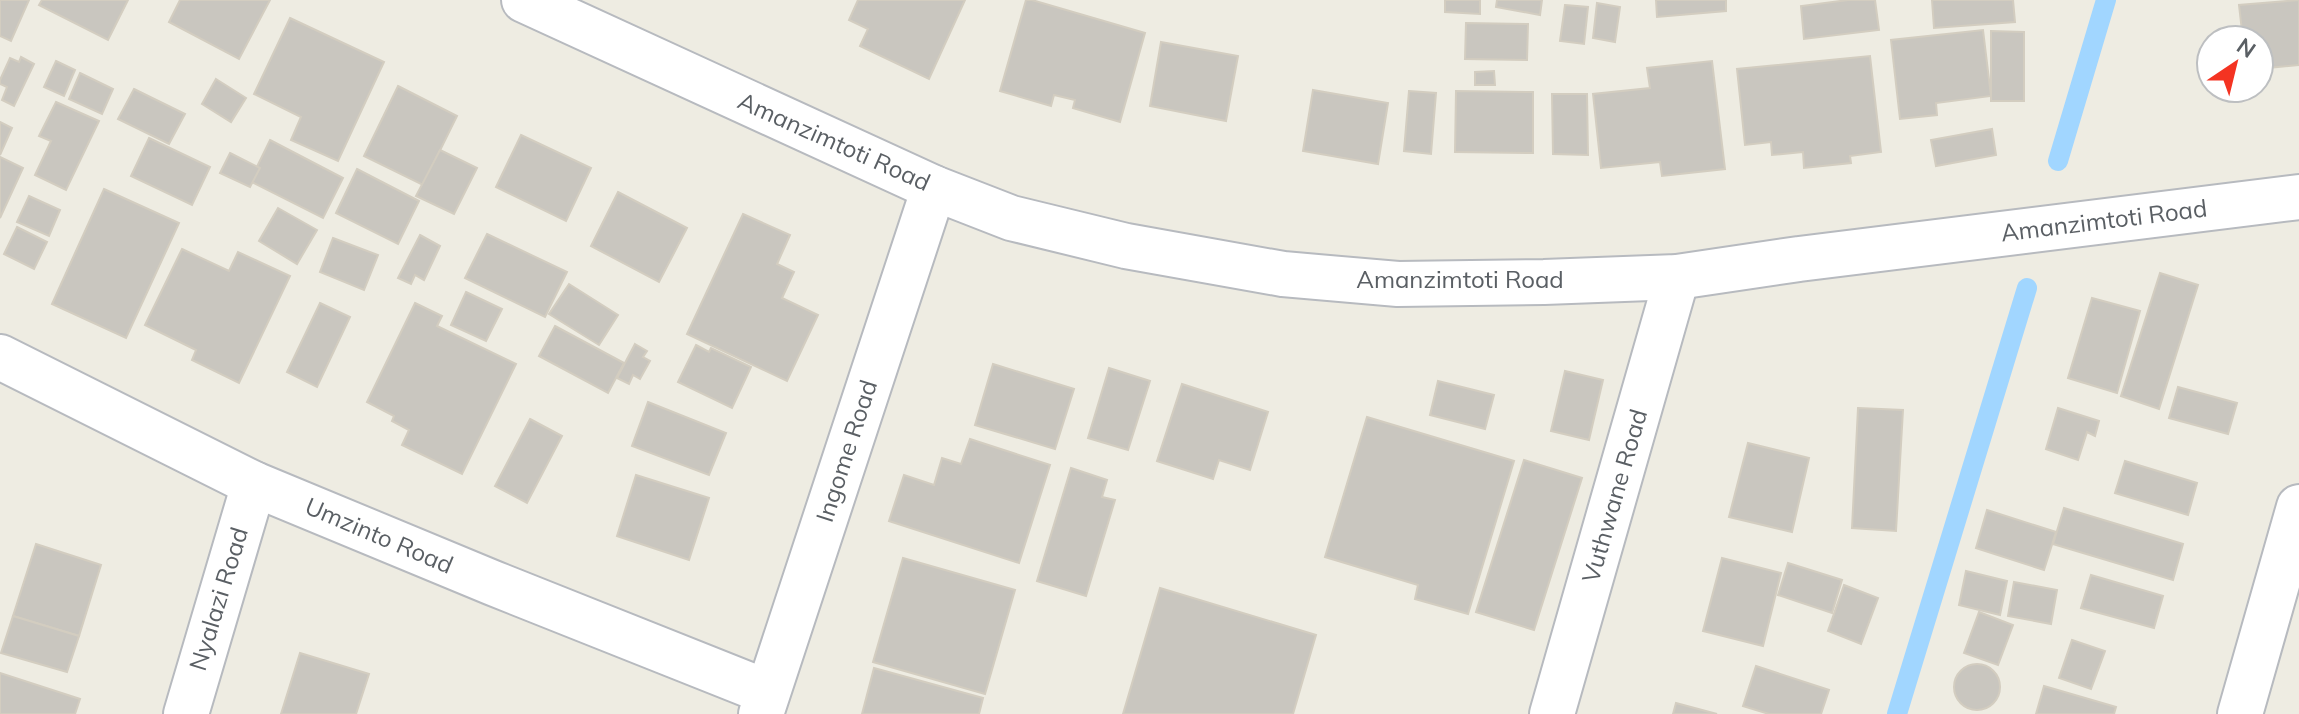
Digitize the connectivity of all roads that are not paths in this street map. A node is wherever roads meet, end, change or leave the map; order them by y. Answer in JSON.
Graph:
{"nodes":[{"id":1,"x":524,"y":0,"type":"edge"},
{"id":2,"x":934,"y":188,"type":"junction"},
{"id":3,"x":2299,"y":197,"type":"edge"},
{"id":4,"x":1677,"y":277,"type":"junction"},
{"id":5,"x":0,"y":357,"type":"edge"},
{"id":6,"x":254,"y":484,"type":"junction"},
{"id":7,"x":2299,"y":507,"type":"edge"},
{"id":8,"x":764,"y":703,"type":"edge"},
{"id":9,"x":186,"y":714,"type":"edge"},
{"id":10,"x":1552,"y":714,"type":"edge"},
{"id":11,"x":2240,"y":714,"type":"edge"}],
"edges":[{"from":1,"to":2,"type":"street","name":"Amanzimtoti Road"},
{"from":2,"to":4,"type":"street","name":"Amanzimtoti Road"},
{"from":2,"to":8,"type":"street","name":"Ingome Road"},
{"from":3,"to":4,"type":"street","name":"Amanzimtoti Road"},
{"from":4,"to":10,"type":"street","name":"Vuthwane Road"},
{"from":5,"to":6,"type":"street","name":"Umzinto Road"},
{"from":6,"to":8,"type":"street","name":"Umzinto Road"},
{"from":6,"to":9,"type":"street","name":"Nyalazi Road"},
{"from":7,"to":11,"type":"street"}]}
